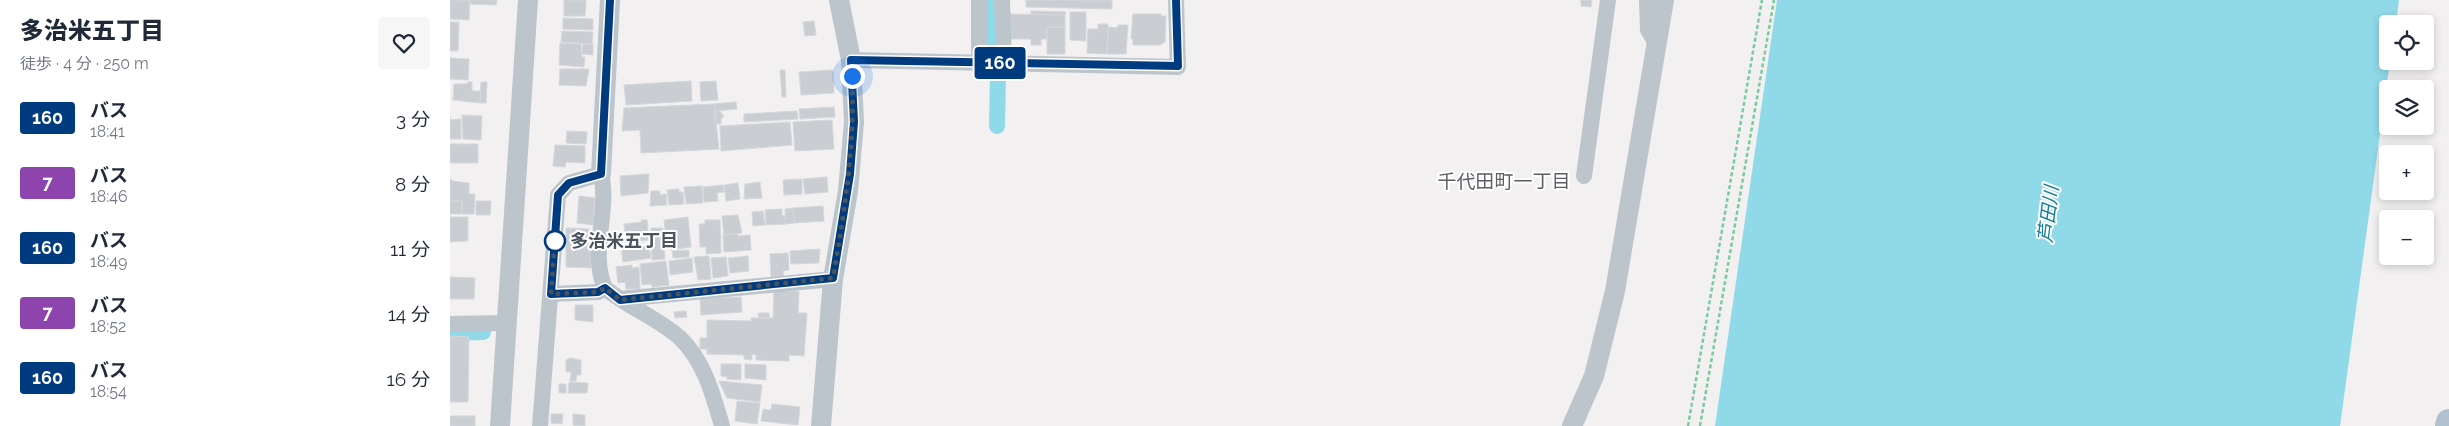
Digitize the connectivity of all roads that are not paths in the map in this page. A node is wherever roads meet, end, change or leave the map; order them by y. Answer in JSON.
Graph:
{"nodes":[{"id":1,"x":528,"y":0,"type":"edge"},
{"id":2,"x":610,"y":0,"type":"edge"},
{"id":3,"x":839,"y":0,"type":"edge"},
{"id":4,"x":979,"y":0,"type":"edge"},
{"id":5,"x":1002,"y":0,"type":"edge"},
{"id":6,"x":1176,"y":0,"type":"edge"},
{"id":7,"x":1608,"y":0,"type":"edge"},
{"id":8,"x":1647,"y":0,"type":"edge"},
{"id":9,"x":1664,"y":0,"type":"edge"},
{"id":10,"x":1658,"y":46,"type":"junction"},
{"id":11,"x":851,"y":60,"type":"junction"},
{"id":12,"x":979,"y":63,"type":"junction"},
{"id":13,"x":1004,"y":63,"type":"junction"},
{"id":14,"x":601,"y":174,"type":"junction"},
{"id":15,"x":1584,"y":176,"type":"dead end"},
{"id":16,"x":833,"y":278,"type":"junction"},
{"id":17,"x":605,"y":288,"type":"junction"},
{"id":18,"x":551,"y":294,"type":"junction"},
{"id":19,"x":620,"y":300,"type":"junction"},
{"id":20,"x":508,"y":323,"type":"junction"},
{"id":21,"x":450,"y":324,"type":"edge"},
{"id":22,"x":500,"y":426,"type":"edge"},
{"id":23,"x":540,"y":426,"type":"edge"},
{"id":24,"x":722,"y":426,"type":"edge"},
{"id":25,"x":820,"y":426,"type":"edge"},
{"id":26,"x":1572,"y":426,"type":"edge"}],
"edges":[{"from":1,"to":20,"type":"street"},
{"from":2,"to":14,"type":"street"},
{"from":3,"to":11,"type":"street"},
{"from":4,"to":12,"type":"street"},
{"from":5,"to":13,"type":"street"},
{"from":6,"to":13,"type":"street"},
{"from":7,"to":15,"type":"street"},
{"from":8,"to":10,"type":"street"},
{"from":9,"to":10,"type":"street"},
{"from":10,"to":26,"type":"street"},
{"from":11,"to":12,"type":"street"},
{"from":11,"to":16,"type":"street"},
{"from":12,"to":13,"type":"street"},
{"from":14,"to":17,"type":"street"},
{"from":14,"to":18,"type":"street"},
{"from":16,"to":19,"type":"street"},
{"from":16,"to":25,"type":"street"},
{"from":17,"to":18,"type":"street"},
{"from":17,"to":19,"type":"street"},
{"from":18,"to":23,"type":"street"},
{"from":19,"to":24,"type":"street"},
{"from":20,"to":21,"type":"street"},
{"from":20,"to":22,"type":"street"}]}
